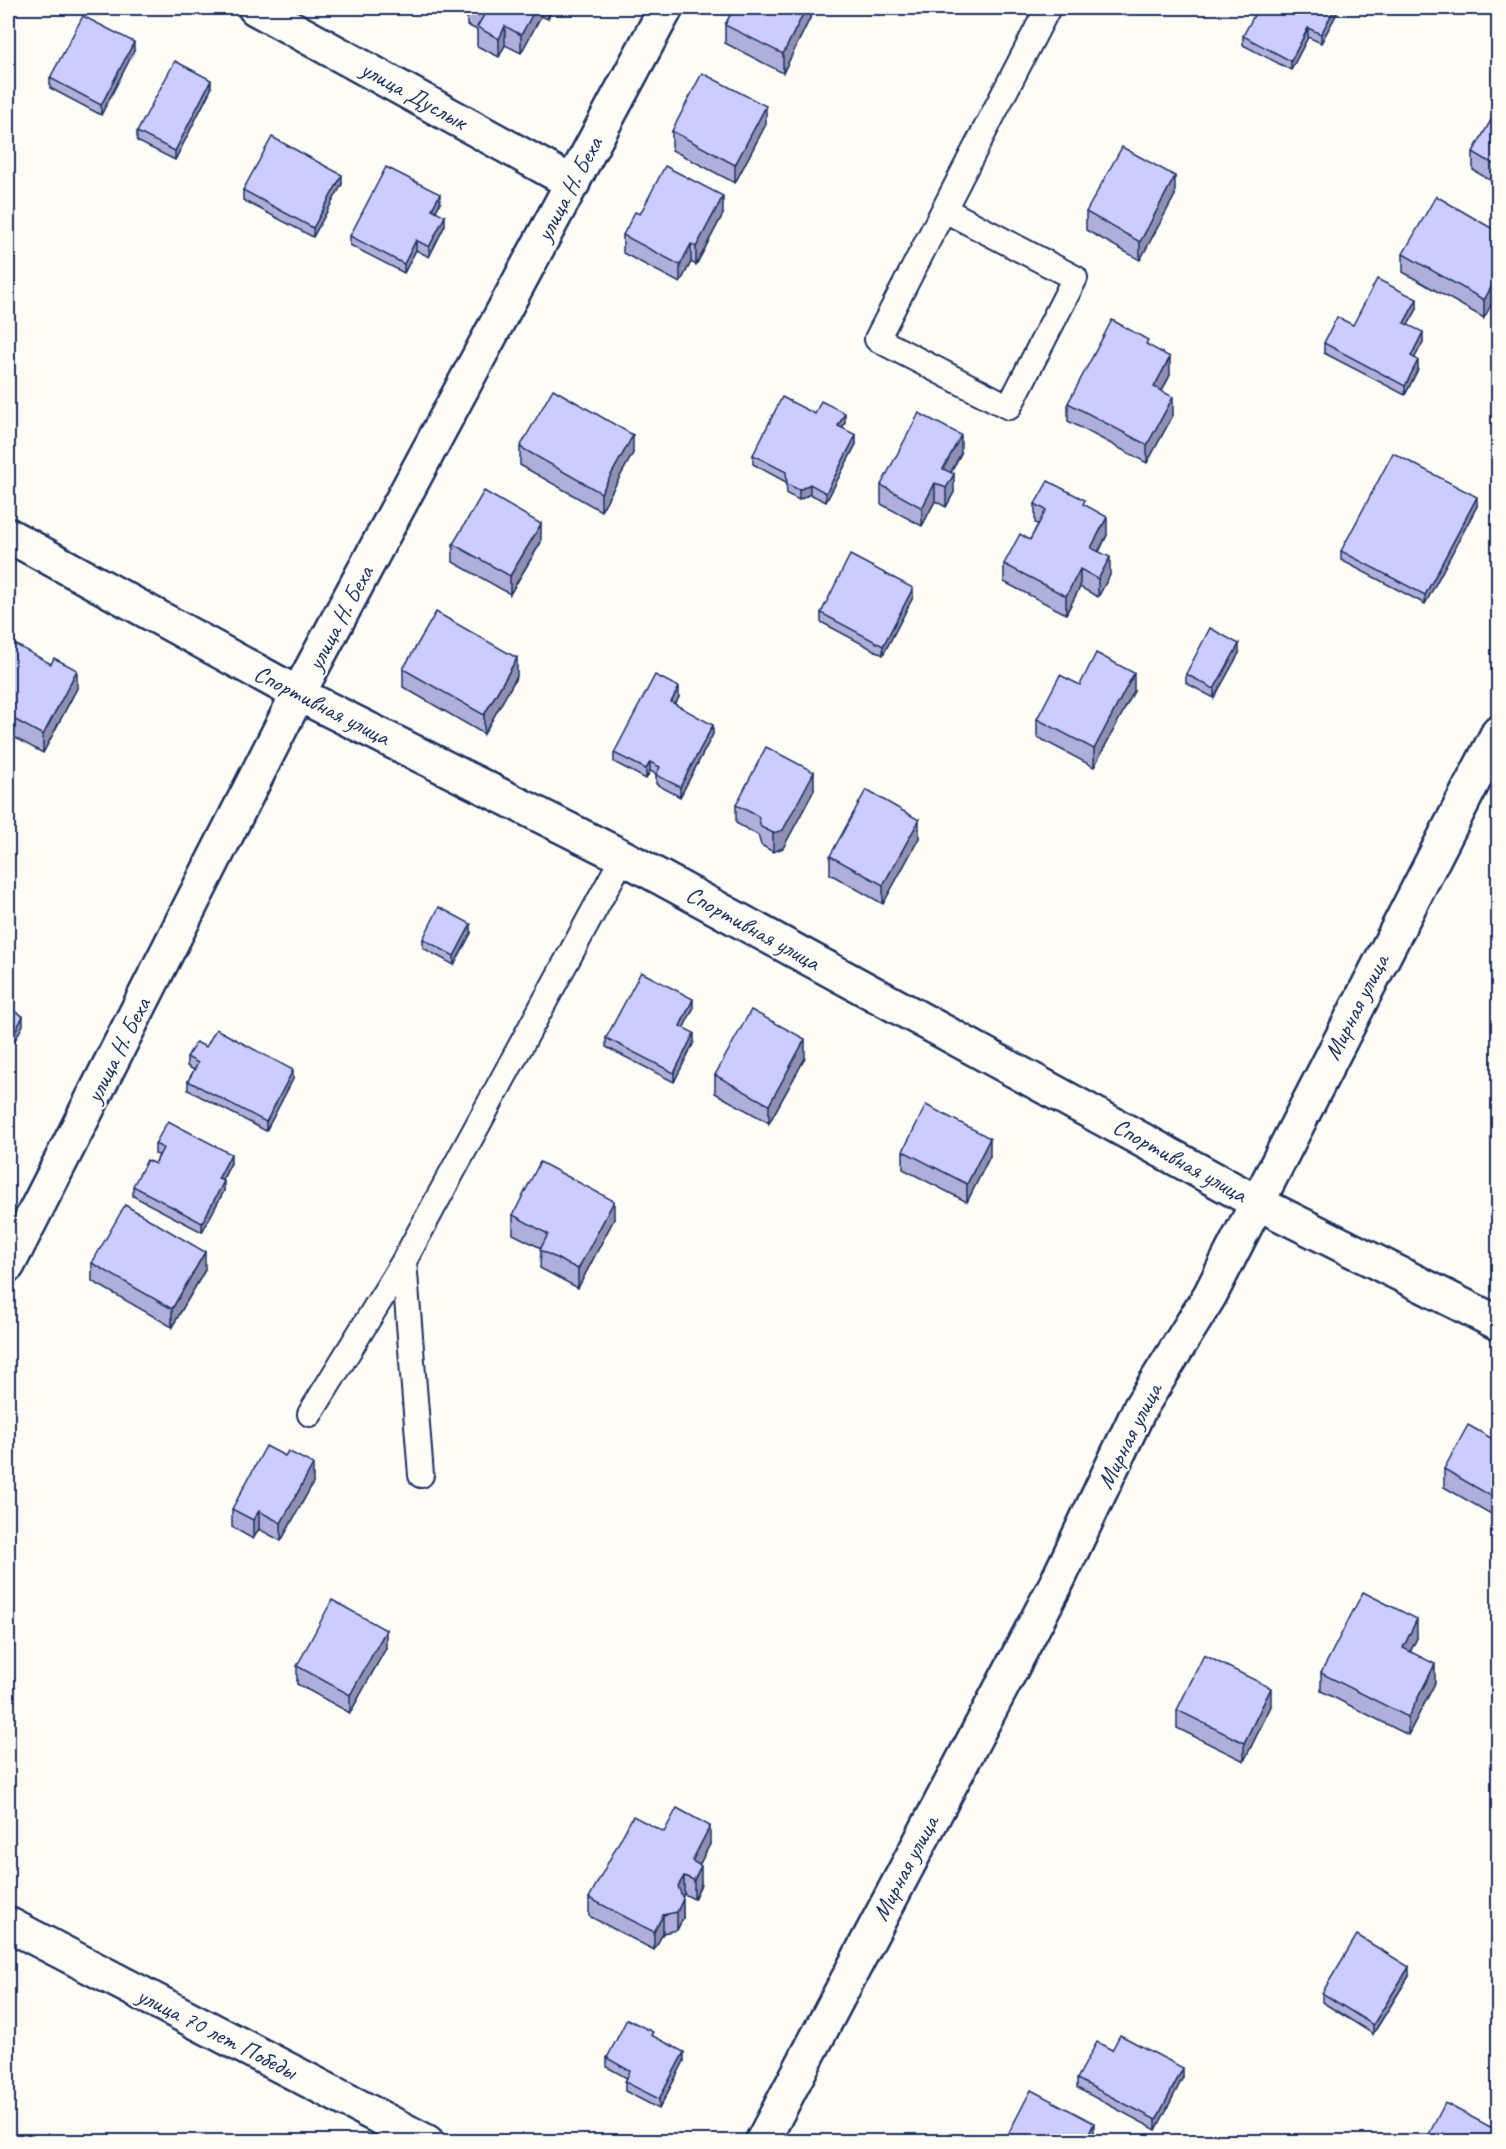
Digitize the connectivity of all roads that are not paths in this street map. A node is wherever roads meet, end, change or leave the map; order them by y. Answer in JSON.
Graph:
{"nodes":[{"id":1,"x":255,"y":8,"type":"edge"},
{"id":2,"x":666,"y":8,"type":"edge"},
{"id":3,"x":1048,"y":8,"type":"edge"},
{"id":4,"x":573,"y":183,"type":"junction"},
{"id":5,"x":945,"y":210,"type":"junction"},
{"id":6,"x":8,"y":535,"type":"edge"},
{"id":7,"x":298,"y":694,"type":"junction"},
{"id":8,"x":1498,"y":733,"type":"edge"},
{"id":9,"x":623,"y":857,"type":"junction"},
{"id":10,"x":1256,"y":1202,"type":"junction"},
{"id":11,"x":16,"y":1231,"type":"edge"},
{"id":12,"x":404,"y":1261,"type":"junction"},
{"id":13,"x":8,"y":1265,"type":"edge"},
{"id":14,"x":1498,"y":1323,"type":"edge"},
{"id":15,"x":310,"y":1414,"type":"dead end"},
{"id":16,"x":421,"y":1475,"type":"dead end"},
{"id":17,"x":8,"y":1924,"type":"edge"},
{"id":18,"x":427,"y":2142,"type":"edge"},
{"id":19,"x":762,"y":2142,"type":"edge"}],
"edges":[{"from":1,"to":4,"type":"street","name":"улица Дуслык"},
{"from":2,"to":4,"type":"street","name":"улица Н. Беха"},
{"from":3,"to":5,"type":"lane"},
{"from":4,"to":7,"type":"street","name":"улица Н. Беха"},
{"from":5,"to":5,"type":"lane"},
{"from":6,"to":7,"type":"street","name":"Спортивная улица"},
{"from":7,"to":9,"type":"street","name":"Спортивная улица"},
{"from":7,"to":11,"type":"street","name":"улица Н. Беха"},
{"from":8,"to":10,"type":"street","name":"Мирная улица"},
{"from":9,"to":10,"type":"street","name":"Спортивная улица"},
{"from":9,"to":12,"type":"lane"},
{"from":10,"to":14,"type":"street","name":"Спортивная улица"},
{"from":10,"to":19,"type":"street","name":"Мирная улица"},
{"from":11,"to":13,"type":"street","name":"улица Н. Беха"},
{"from":12,"to":15,"type":"lane"},
{"from":12,"to":16,"type":"lane"},
{"from":17,"to":18,"type":"street","name":"улица 70 лет Победы"}]}
